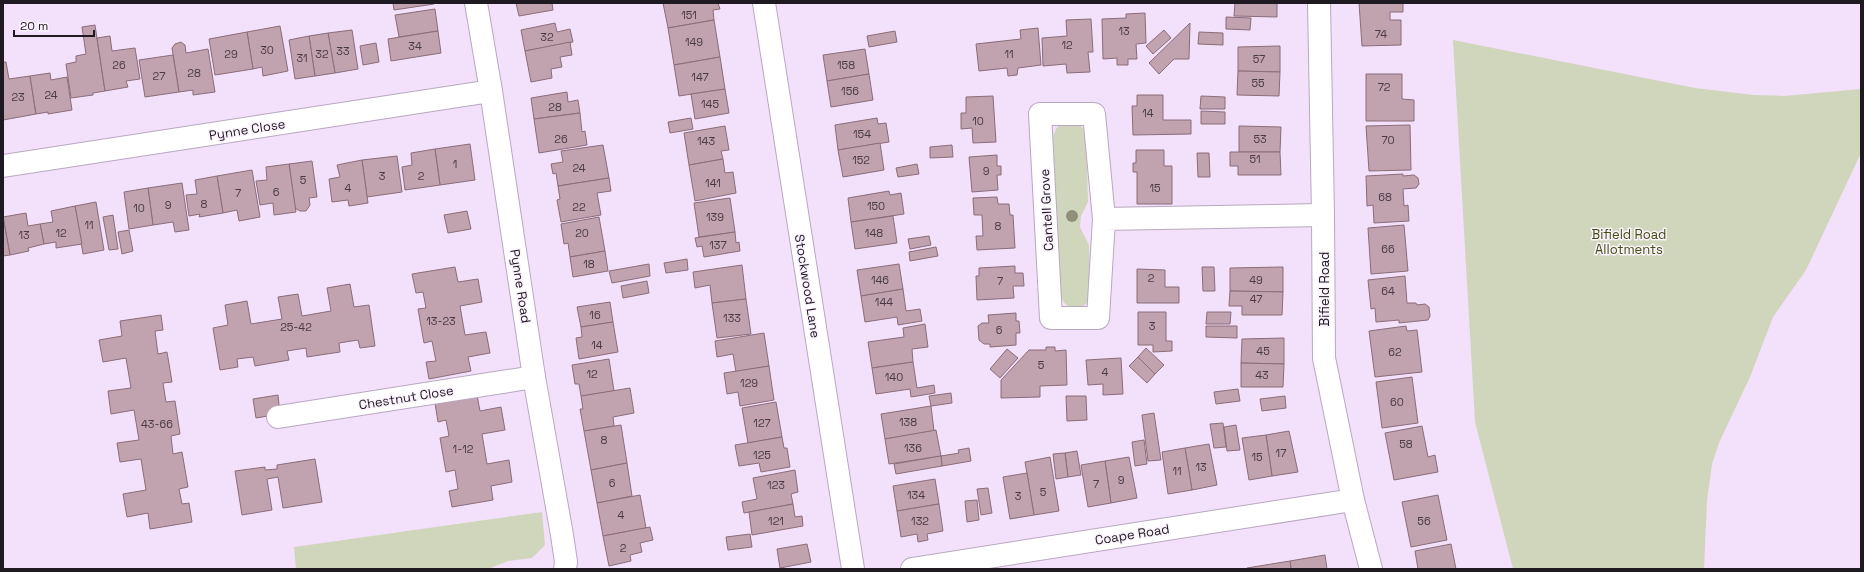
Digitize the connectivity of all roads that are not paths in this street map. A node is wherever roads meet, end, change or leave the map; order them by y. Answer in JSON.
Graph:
{"nodes":[{"id":1,"x":476,"y":3,"type":"edge"},
{"id":2,"x":764,"y":3,"type":"edge"},
{"id":3,"x":1319,"y":3,"type":"edge"},
{"id":4,"x":491,"y":91,"type":"junction"},
{"id":5,"x":3,"y":166,"type":"edge"},
{"id":6,"x":1323,"y":215,"type":"junction"},
{"id":7,"x":1104,"y":219,"type":"junction"},
{"id":8,"x":534,"y":376,"type":"junction"},
{"id":9,"x":278,"y":417,"type":"dead end"},
{"id":10,"x":1353,"y":500,"type":"junction"},
{"id":11,"x":565,"y":569,"type":"edge"},
{"id":12,"x":853,"y":569,"type":"edge"},
{"id":13,"x":912,"y":569,"type":"edge"},
{"id":14,"x":1371,"y":569,"type":"edge"}],
"edges":[{"from":1,"to":4,"type":"street","name":"Pynne Road"},
{"from":2,"to":12,"type":"street","name":"Stockwood Lane"},
{"from":3,"to":6,"type":"street","name":"Bifield Road"},
{"from":4,"to":5,"type":"street","name":"Pynne Close"},
{"from":4,"to":8,"type":"street","name":"Pynne Road"},
{"from":6,"to":7,"type":"street"},
{"from":6,"to":10,"type":"street","name":"Bifield Road"},
{"from":7,"to":7,"type":"street","name":"Cantell Grove"},
{"from":8,"to":9,"type":"street","name":"Chestnut Close"},
{"from":8,"to":11,"type":"street","name":"Pynne Road"},
{"from":10,"to":13,"type":"street","name":"Coape Road"},
{"from":10,"to":14,"type":"street","name":"Bifield Road"}]}
